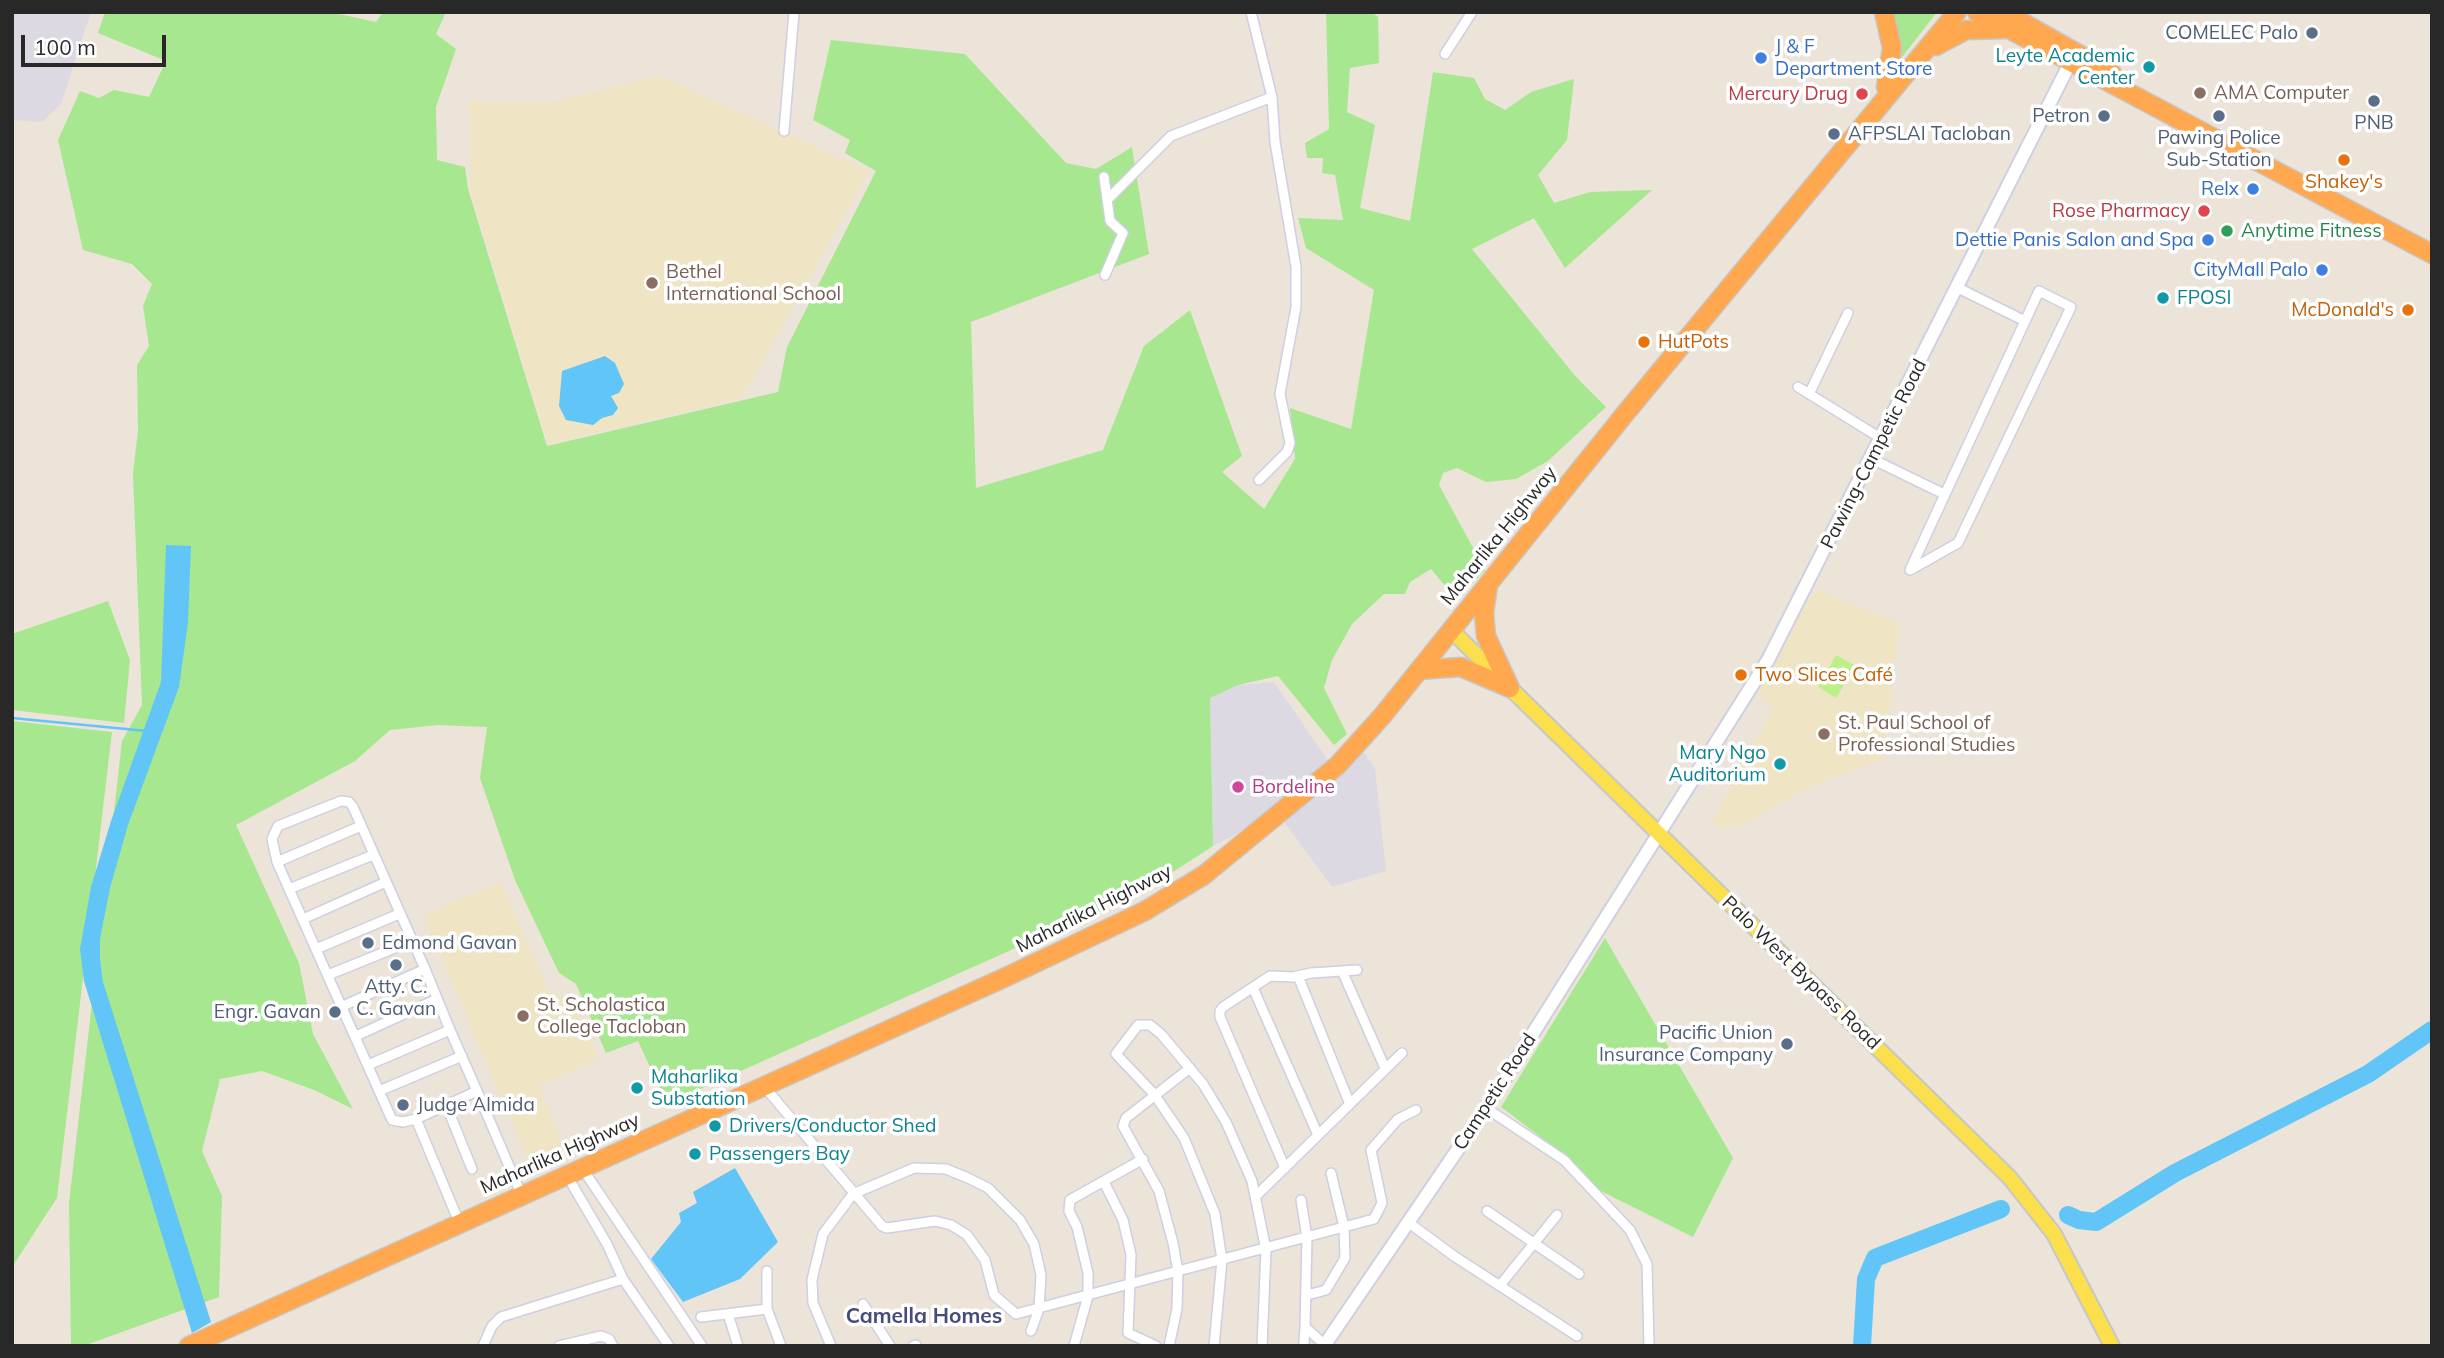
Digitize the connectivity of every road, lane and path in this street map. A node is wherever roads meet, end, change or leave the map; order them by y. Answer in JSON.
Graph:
{"nodes":[{"id":1,"x":794,"y":12,"type":"edge"},
{"id":2,"x":1251,"y":12,"type":"edge"},
{"id":3,"x":1472,"y":12,"type":"edge"},
{"id":4,"x":1884,"y":12,"type":"edge"},
{"id":5,"x":1944,"y":12,"type":"edge"},
{"id":6,"x":1958,"y":12,"type":"edge"},
{"id":7,"x":1977,"y":12,"type":"edge"},
{"id":8,"x":2004,"y":12,"type":"edge"},
{"id":9,"x":2025,"y":12,"type":"edge"},
{"id":10,"x":2017,"y":33,"type":"junction"},
{"id":11,"x":2046,"y":35,"type":"junction"},
{"id":12,"x":1445,"y":54,"type":"dead end"},
{"id":13,"x":1922,"y":56,"type":"junction"},
{"id":14,"x":2070,"y":63,"type":"junction"},
{"id":15,"x":1886,"y":87,"type":"junction"},
{"id":16,"x":1272,"y":97,"type":"junction"},
{"id":17,"x":784,"y":131,"type":"dead end"},
{"id":18,"x":2221,"y":141,"type":"junction"},
{"id":19,"x":1104,"y":177,"type":"dead end"},
{"id":20,"x":1107,"y":200,"type":"junction"},
{"id":21,"x":1792,"y":209,"type":"junction"},
{"id":22,"x":2432,"y":254,"type":"edge"},
{"id":23,"x":1105,"y":275,"type":"dead end"},
{"id":24,"x":1958,"y":288,"type":"junction"},
{"id":25,"x":1848,"y":313,"type":"dead end"},
{"id":26,"x":2025,"y":321,"type":"junction"},
{"id":27,"x":1798,"y":387,"type":"dead end"},
{"id":28,"x":1809,"y":394,"type":"junction"},
{"id":29,"x":1882,"y":439,"type":"junction"},
{"id":30,"x":1872,"y":459,"type":"junction"},
{"id":31,"x":1259,"y":481,"type":"dead end"},
{"id":32,"x":1944,"y":494,"type":"junction"},
{"id":33,"x":1489,"y":582,"type":"junction"},
{"id":34,"x":1451,"y":630,"type":"junction"},
{"id":35,"x":1419,"y":670,"type":"junction"},
{"id":36,"x":1510,"y":688,"type":"junction"},
{"id":37,"x":360,"y":826,"type":"junction"},
{"id":38,"x":1658,"y":833,"type":"junction"},
{"id":39,"x":373,"y":855,"type":"junction"},
{"id":40,"x":277,"y":862,"type":"junction"},
{"id":41,"x":386,"y":882,"type":"junction"},
{"id":42,"x":289,"y":889,"type":"junction"},
{"id":43,"x":399,"y":914,"type":"junction"},
{"id":44,"x":303,"y":919,"type":"junction"},
{"id":45,"x":412,"y":941,"type":"junction"},
{"id":46,"x":316,"y":949,"type":"junction"},
{"id":47,"x":425,"y":969,"type":"junction"},
{"id":48,"x":1357,"y":970,"type":"dead end"},
{"id":49,"x":1343,"y":973,"type":"junction"},
{"id":50,"x":328,"y":975,"type":"junction"},
{"id":51,"x":1298,"y":976,"type":"junction"},
{"id":52,"x":1253,"y":988,"type":"junction"},
{"id":53,"x":437,"y":999,"type":"junction"},
{"id":54,"x":343,"y":1006,"type":"junction"},
{"id":55,"x":450,"y":1030,"type":"junction"},
{"id":56,"x":356,"y":1037,"type":"junction"},
{"id":57,"x":1402,"y":1053,"type":"dead end"},
{"id":58,"x":462,"y":1056,"type":"junction"},
{"id":59,"x":368,"y":1065,"type":"junction"},
{"id":60,"x":1190,"y":1068,"type":"junction"},
{"id":61,"x":1385,"y":1068,"type":"junction"},
{"id":62,"x":763,"y":1086,"type":"junction"},
{"id":63,"x":379,"y":1091,"type":"junction"},
{"id":64,"x":477,"y":1091,"type":"junction"},
{"id":65,"x":1154,"y":1094,"type":"junction"},
{"id":66,"x":1349,"y":1102,"type":"junction"},
{"id":67,"x":447,"y":1107,"type":"junction"},
{"id":68,"x":1486,"y":1108,"type":"junction"},
{"id":69,"x":1416,"y":1110,"type":"dead end"},
{"id":70,"x":416,"y":1119,"type":"junction"},
{"id":71,"x":1318,"y":1135,"type":"junction"},
{"id":72,"x":1143,"y":1159,"type":"junction"},
{"id":73,"x":1285,"y":1168,"type":"junction"},
{"id":74,"x":472,"y":1169,"type":"dead end"},
{"id":75,"x":574,"y":1171,"type":"junction"},
{"id":76,"x":1331,"y":1173,"type":"dead end"},
{"id":77,"x":1104,"y":1182,"type":"junction"},
{"id":78,"x":521,"y":1194,"type":"junction"},
{"id":79,"x":853,"y":1194,"type":"junction"},
{"id":80,"x":1257,"y":1195,"type":"junction"},
{"id":81,"x":1301,"y":1200,"type":"dead end"},
{"id":82,"x":1487,"y":1211,"type":"dead end"},
{"id":83,"x":1557,"y":1215,"type":"dead end"},
{"id":84,"x":459,"y":1222,"type":"junction"},
{"id":85,"x":1409,"y":1223,"type":"junction"},
{"id":86,"x":1344,"y":1227,"type":"junction"},
{"id":87,"x":1307,"y":1238,"type":"junction"},
{"id":88,"x":1534,"y":1244,"type":"junction"},
{"id":89,"x":1266,"y":1250,"type":"junction"},
{"id":90,"x":1222,"y":1260,"type":"junction"},
{"id":91,"x":766,"y":1271,"type":"dead end"},
{"id":92,"x":1178,"y":1272,"type":"junction"},
{"id":93,"x":1579,"y":1274,"type":"dead end"},
{"id":94,"x":623,"y":1279,"type":"junction"},
{"id":95,"x":1131,"y":1284,"type":"junction"},
{"id":96,"x":1501,"y":1284,"type":"junction"},
{"id":97,"x":1307,"y":1295,"type":"junction"},
{"id":98,"x":1088,"y":1296,"type":"junction"},
{"id":99,"x":863,"y":1304,"type":"dead end"},
{"id":100,"x":767,"y":1309,"type":"junction"},
{"id":101,"x":1040,"y":1309,"type":"junction"},
{"id":102,"x":728,"y":1314,"type":"junction"},
{"id":103,"x":701,"y":1317,"type":"dead end"},
{"id":104,"x":1305,"y":1327,"type":"junction"},
{"id":105,"x":1031,"y":1331,"type":"dead end"},
{"id":106,"x":1577,"y":1336,"type":"dead end"},
{"id":107,"x":1304,"y":1343,"type":"dead end"},
{"id":108,"x":1325,"y":1345,"type":"edge"},
{"id":109,"x":189,"y":1346,"type":"edge"},
{"id":110,"x":483,"y":1346,"type":"edge"},
{"id":111,"x":559,"y":1346,"type":"edge"},
{"id":112,"x":613,"y":1346,"type":"edge"},
{"id":113,"x":669,"y":1346,"type":"edge"},
{"id":114,"x":702,"y":1346,"type":"edge"},
{"id":115,"x":738,"y":1346,"type":"edge"},
{"id":116,"x":781,"y":1346,"type":"edge"},
{"id":117,"x":831,"y":1346,"type":"edge"},
{"id":118,"x":890,"y":1346,"type":"edge"},
{"id":119,"x":1074,"y":1346,"type":"edge"},
{"id":120,"x":1156,"y":1346,"type":"edge"},
{"id":121,"x":1169,"y":1346,"type":"edge"},
{"id":122,"x":1214,"y":1346,"type":"edge"},
{"id":123,"x":1262,"y":1346,"type":"edge"},
{"id":124,"x":1649,"y":1346,"type":"edge"},
{"id":125,"x":2112,"y":1346,"type":"edge"}],
"edges":[{"from":1,"to":17,"type":"street"},
{"from":2,"to":16,"type":"street"},
{"from":3,"to":12,"type":"street"},
{"from":4,"to":15,"type":"highway"},
{"from":5,"to":15,"type":"highway","name":"Maharlika Highway"},
{"from":6,"to":13,"type":"highway","name":"Maharlika Highway"},
{"from":7,"to":10,"type":"highway"},
{"from":8,"to":11,"type":"highway"},
{"from":9,"to":11,"type":"highway"},
{"from":10,"to":13,"type":"highway"},
{"from":10,"to":14,"type":"highway"},
{"from":11,"to":18,"type":"highway"},
{"from":13,"to":21,"type":"highway","name":"Maharlika Highway"},
{"from":14,"to":18,"type":"highway"},
{"from":14,"to":24,"type":"street","name":"Pawing-Campetic Road"},
{"from":15,"to":21,"type":"highway","name":"Maharlika Highway"},
{"from":16,"to":20,"type":"street"},
{"from":16,"to":31,"type":"street"},
{"from":18,"to":22,"type":"highway"},
{"from":19,"to":20,"type":"street"},
{"from":20,"to":23,"type":"street"},
{"from":21,"to":33,"type":"highway","name":"Maharlika Highway"},
{"from":24,"to":26,"type":"street"},
{"from":24,"to":29,"type":"street","name":"Pawing-Campetic Road"},
{"from":25,"to":28,"type":"street"},
{"from":26,"to":32,"type":"street"},
{"from":26,"to":32,"type":"street"},
{"from":27,"to":28,"type":"street"},
{"from":28,"to":29,"type":"street"},
{"from":29,"to":30,"type":"street","name":"Pawing-Campetic Road"},
{"from":30,"to":32,"type":"street"},
{"from":30,"to":38,"type":"street","name":"Pawing-Campetic Road"},
{"from":33,"to":34,"type":"highway","name":"Maharlika Highway"},
{"from":33,"to":36,"type":"highway"},
{"from":34,"to":35,"type":"highway","name":"Maharlika Highway"},
{"from":34,"to":36,"type":"main road","name":"Palo West Bypass Road"},
{"from":35,"to":36,"type":"highway"},
{"from":35,"to":62,"type":"highway","name":"Maharlika Highway"},
{"from":36,"to":38,"type":"main road","name":"Palo West Bypass Road"},
{"from":37,"to":39,"type":"street"},
{"from":37,"to":40,"type":"street"},
{"from":37,"to":40,"type":"street"},
{"from":38,"to":68,"type":"street","name":"Campetic Road"},
{"from":38,"to":125,"type":"main road","name":"Palo West Bypass Road"},
{"from":39,"to":41,"type":"street"},
{"from":39,"to":42,"type":"street"},
{"from":40,"to":42,"type":"street"},
{"from":41,"to":43,"type":"street"},
{"from":41,"to":44,"type":"street"},
{"from":42,"to":44,"type":"street"},
{"from":43,"to":45,"type":"street"},
{"from":43,"to":46,"type":"street"},
{"from":44,"to":46,"type":"street"},
{"from":45,"to":47,"type":"street"},
{"from":45,"to":50,"type":"street"},
{"from":46,"to":50,"type":"street"},
{"from":47,"to":53,"type":"street"},
{"from":47,"to":54,"type":"street"},
{"from":48,"to":49,"type":"street"},
{"from":49,"to":51,"type":"street"},
{"from":49,"to":61,"type":"street"},
{"from":50,"to":54,"type":"street"},
{"from":51,"to":52,"type":"street"},
{"from":51,"to":66,"type":"street"},
{"from":52,"to":71,"type":"street"},
{"from":52,"to":73,"type":"street"},
{"from":53,"to":55,"type":"street"},
{"from":53,"to":56,"type":"street"},
{"from":54,"to":56,"type":"street"},
{"from":55,"to":58,"type":"street"},
{"from":55,"to":59,"type":"street"},
{"from":56,"to":59,"type":"street"},
{"from":57,"to":61,"type":"street"},
{"from":58,"to":63,"type":"street"},
{"from":58,"to":64,"type":"street"},
{"from":59,"to":63,"type":"street"},
{"from":60,"to":65,"type":"street"},
{"from":60,"to":65,"type":"street"},
{"from":60,"to":80,"type":"street"},
{"from":61,"to":66,"type":"street"},
{"from":62,"to":75,"type":"highway","name":"Maharlika Highway"},
{"from":62,"to":79,"type":"street"},
{"from":63,"to":70,"type":"street"},
{"from":64,"to":67,"type":"street"},
{"from":64,"to":78,"type":"street"},
{"from":65,"to":72,"type":"street"},
{"from":65,"to":90,"type":"street"},
{"from":66,"to":71,"type":"street"},
{"from":67,"to":70,"type":"street"},
{"from":67,"to":74,"type":"street"},
{"from":68,"to":85,"type":"street","name":"Campetic Road"},
{"from":68,"to":124,"type":"street"},
{"from":69,"to":86,"type":"street"},
{"from":70,"to":84,"type":"street"},
{"from":71,"to":73,"type":"street"},
{"from":72,"to":77,"type":"street"},
{"from":72,"to":92,"type":"street"},
{"from":73,"to":80,"type":"street"},
{"from":75,"to":78,"type":"highway","name":"Maharlika Highway"},
{"from":75,"to":94,"type":"street"},
{"from":75,"to":114,"type":"street"},
{"from":76,"to":86,"type":"street"},
{"from":77,"to":95,"type":"street"},
{"from":77,"to":98,"type":"street"},
{"from":78,"to":84,"type":"highway","name":"Maharlika Highway"},
{"from":79,"to":101,"type":"street"},
{"from":79,"to":101,"type":"street"},
{"from":79,"to":117,"type":"street"},
{"from":80,"to":89,"type":"street"},
{"from":81,"to":87,"type":"street"},
{"from":82,"to":88,"type":"street"},
{"from":83,"to":88,"type":"street"},
{"from":84,"to":109,"type":"highway","name":"Maharlika Highway"},
{"from":85,"to":96,"type":"street"},
{"from":85,"to":108,"type":"street","name":"Campetic Road"},
{"from":86,"to":87,"type":"street"},
{"from":86,"to":97,"type":"street"},
{"from":87,"to":89,"type":"street"},
{"from":87,"to":97,"type":"street"},
{"from":88,"to":93,"type":"street"},
{"from":88,"to":96,"type":"street"},
{"from":89,"to":90,"type":"street"},
{"from":89,"to":123,"type":"street"},
{"from":90,"to":92,"type":"street"},
{"from":90,"to":122,"type":"street"},
{"from":91,"to":100,"type":"street"},
{"from":92,"to":95,"type":"street"},
{"from":92,"to":121,"type":"street"},
{"from":94,"to":110,"type":"street"},
{"from":94,"to":113,"type":"street"},
{"from":95,"to":98,"type":"street"},
{"from":95,"to":120,"type":"street"},
{"from":96,"to":106,"type":"street"},
{"from":97,"to":104,"type":"street"},
{"from":98,"to":101,"type":"street"},
{"from":98,"to":119,"type":"street"},
{"from":99,"to":118,"type":"street"},
{"from":100,"to":102,"type":"street"},
{"from":100,"to":116,"type":"street"},
{"from":101,"to":105,"type":"street"},
{"from":102,"to":103,"type":"street"},
{"from":102,"to":115,"type":"street"},
{"from":104,"to":107,"type":"street"},
{"from":104,"to":108,"type":"street"},
{"from":111,"to":112,"type":"street"}]}
